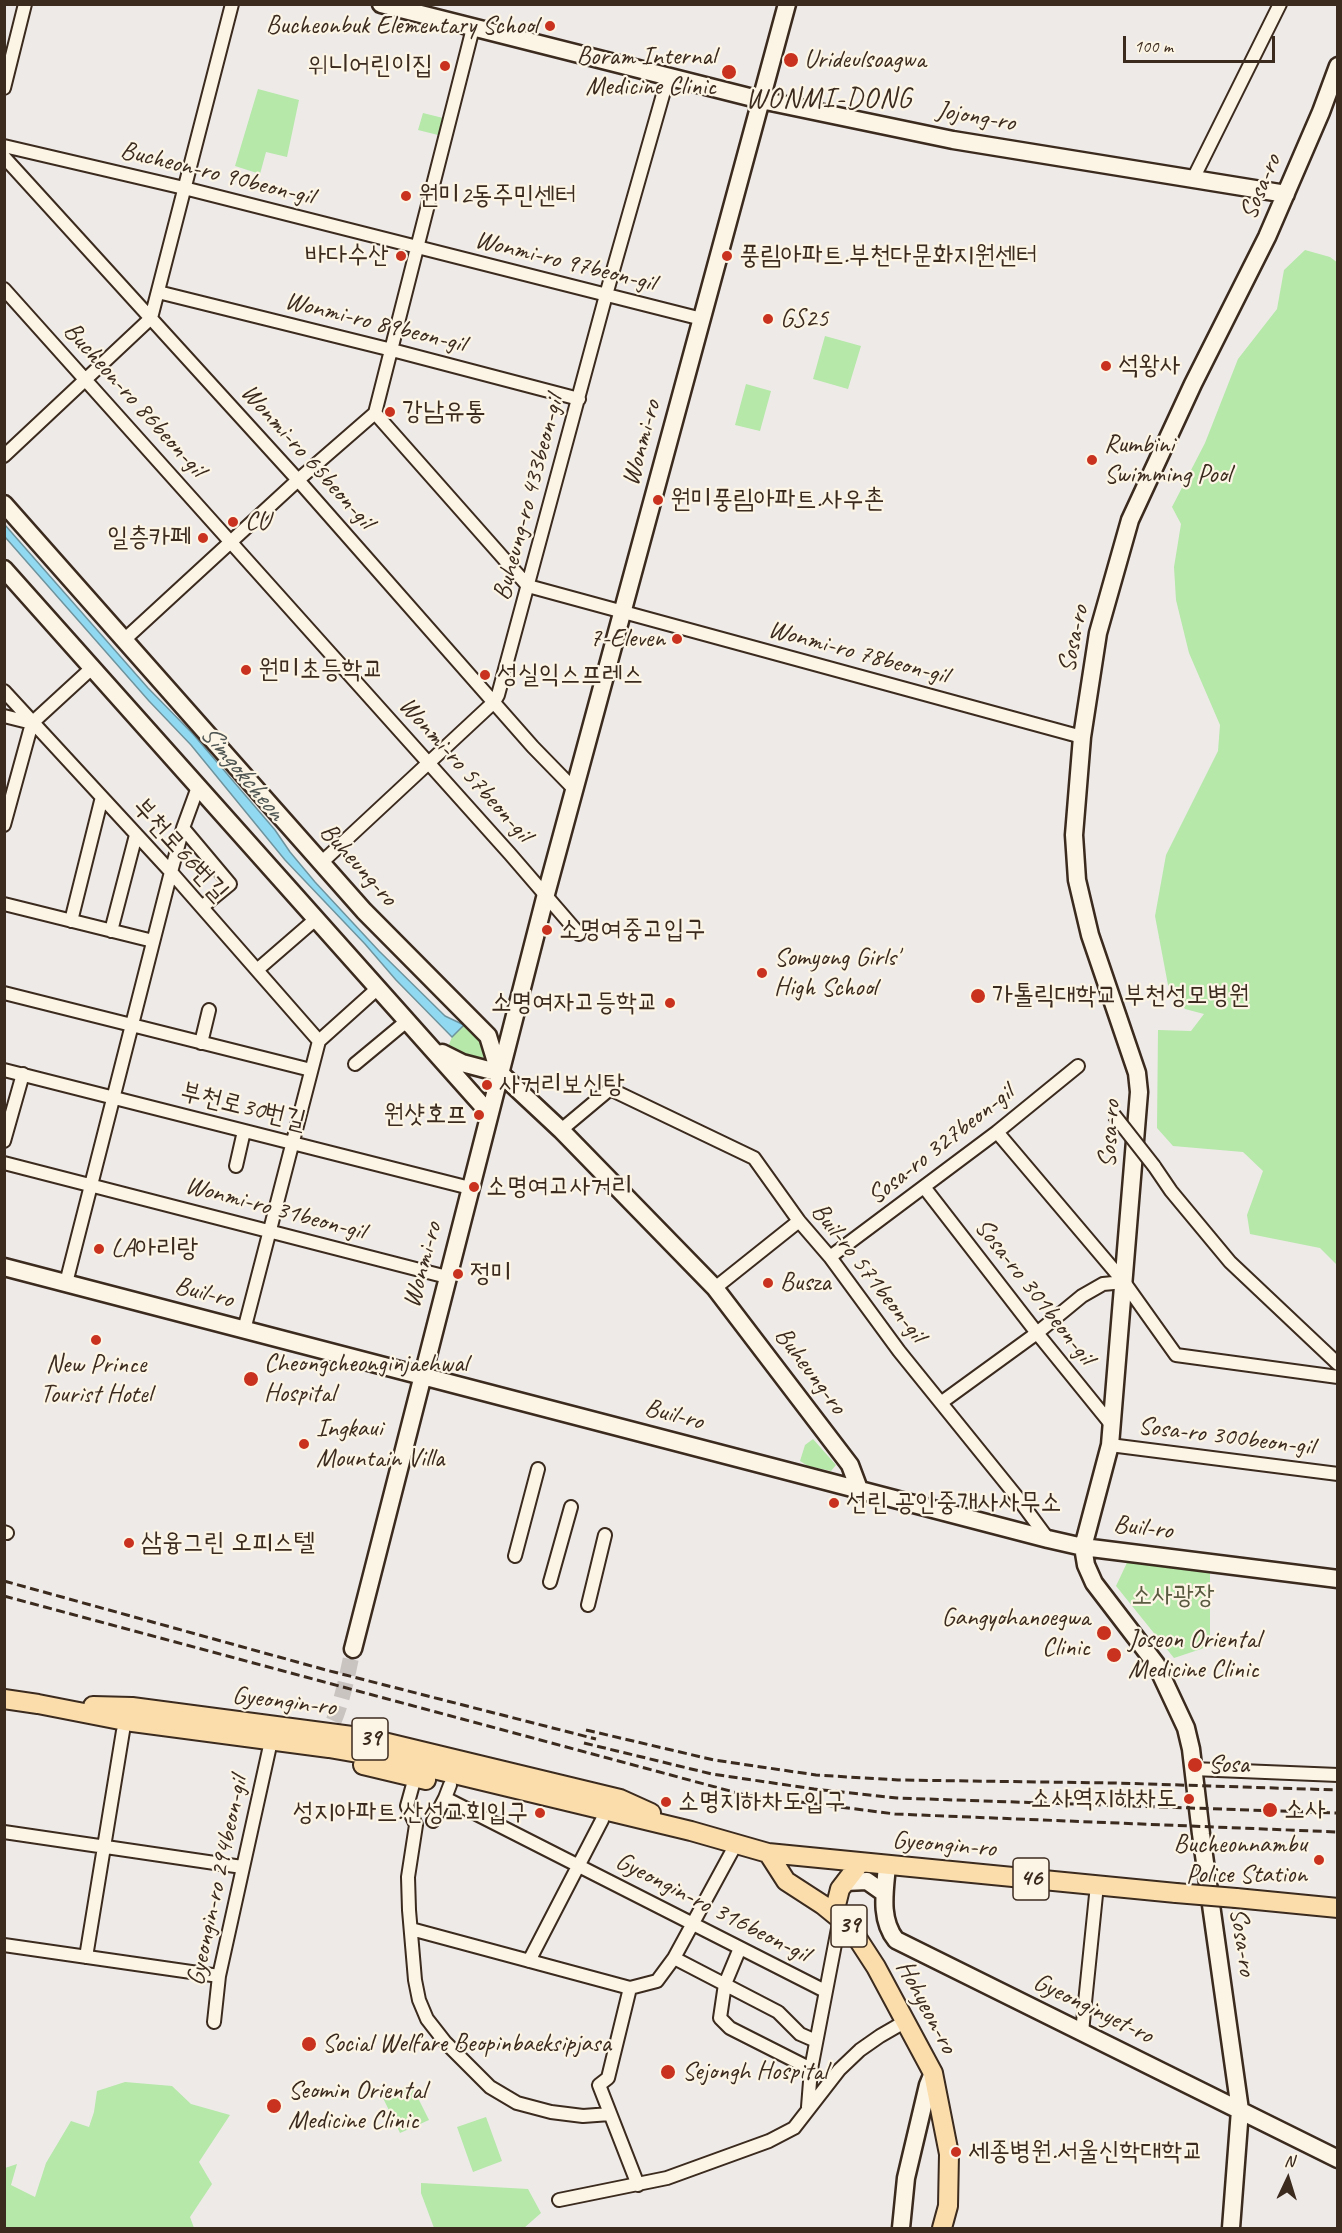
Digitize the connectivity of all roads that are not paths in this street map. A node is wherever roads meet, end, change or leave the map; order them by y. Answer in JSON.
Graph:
{"nodes":[{"id":1,"x":25,"y":4,"type":"edge"},
{"id":2,"x":232,"y":4,"type":"edge"},
{"id":3,"x":381,"y":4,"type":"edge"},
{"id":4,"x":787,"y":4,"type":"edge"},
{"id":5,"x":1280,"y":4,"type":"edge"},
{"id":6,"x":473,"y":28,"type":"junction"},
{"id":7,"x":1338,"y":66,"type":"edge"},
{"id":8,"x":668,"y":77,"type":"junction"},
{"id":9,"x":4,"y":88,"type":"edge"},
{"id":10,"x":761,"y":100,"type":"junction"},
{"id":11,"x":4,"y":146,"type":"edge"},
{"id":12,"x":4,"y":157,"type":"edge"},
{"id":13,"x":1193,"y":179,"type":"junction"},
{"id":14,"x":184,"y":188,"type":"junction"},
{"id":15,"x":1286,"y":194,"type":"junction"},
{"id":16,"x":417,"y":248,"type":"junction"},
{"id":17,"x":4,"y":288,"type":"edge"},
{"id":18,"x":158,"y":292,"type":"junction"},
{"id":19,"x":606,"y":295,"type":"junction"},
{"id":20,"x":151,"y":318,"type":"junction"},
{"id":21,"x":702,"y":319,"type":"junction"},
{"id":22,"x":392,"y":350,"type":"junction"},
{"id":23,"x":86,"y":379,"type":"junction"},
{"id":24,"x":579,"y":399,"type":"junction"},
{"id":25,"x":375,"y":412,"type":"junction"},
{"id":26,"x":4,"y":456,"type":"edge"},
{"id":27,"x":298,"y":480,"type":"junction"},
{"id":28,"x":4,"y":504,"type":"edge"},
{"id":29,"x":231,"y":541,"type":"junction"},
{"id":30,"x":4,"y":569,"type":"edge"},
{"id":31,"x":528,"y":586,"type":"junction"},
{"id":32,"x":623,"y":612,"type":"junction"},
{"id":33,"x":124,"y":640,"type":"junction"},
{"id":34,"x":93,"y":667,"type":"junction"},
{"id":35,"x":4,"y":692,"type":"edge"},
{"id":36,"x":494,"y":702,"type":"junction"},
{"id":37,"x":4,"y":716,"type":"edge"},
{"id":38,"x":32,"y":723,"type":"junction"},
{"id":39,"x":1082,"y":737,"type":"junction"},
{"id":40,"x":430,"y":764,"type":"junction"},
{"id":41,"x":198,"y":787,"type":"junction"},
{"id":42,"x":574,"y":789,"type":"junction"},
{"id":43,"x":102,"y":798,"type":"junction"},
{"id":44,"x":7,"y":808,"type":"edge"},
{"id":45,"x":4,"y":825,"type":"edge"},
{"id":46,"x":183,"y":828,"type":"junction"},
{"id":47,"x":136,"y":835,"type":"junction"},
{"id":48,"x":321,"y":863,"type":"junction"},
{"id":49,"x":171,"y":872,"type":"junction"},
{"id":50,"x":546,"y":894,"type":"junction"},
{"id":51,"x":4,"y":904,"type":"edge"},
{"id":52,"x":202,"y":907,"type":"junction"},
{"id":53,"x":316,"y":918,"type":"junction"},
{"id":54,"x":71,"y":921,"type":"junction"},
{"id":55,"x":111,"y":931,"type":"junction"},
{"id":56,"x":579,"y":934,"type":"dead end"},
{"id":57,"x":153,"y":942,"type":"junction"},
{"id":58,"x":256,"y":970,"type":"junction"},
{"id":59,"x":378,"y":988,"type":"junction"},
{"id":60,"x":4,"y":993,"type":"edge"},
{"id":61,"x":209,"y":1010,"type":"dead end"},
{"id":62,"x":408,"y":1020,"type":"junction"},
{"id":63,"x":132,"y":1026,"type":"junction"},
{"id":64,"x":319,"y":1041,"type":"junction"},
{"id":65,"x":201,"y":1043,"type":"junction"},
{"id":66,"x":435,"y":1050,"type":"junction"},
{"id":67,"x":355,"y":1064,"type":"dead end"},
{"id":68,"x":1077,"y":1066,"type":"dead end"},
{"id":69,"x":4,"y":1070,"type":"edge"},
{"id":70,"x":311,"y":1070,"type":"junction"},
{"id":71,"x":500,"y":1073,"type":"junction"},
{"id":72,"x":23,"y":1074,"type":"junction"},
{"id":73,"x":114,"y":1098,"type":"junction"},
{"id":74,"x":489,"y":1113,"type":"junction"},
{"id":75,"x":1114,"y":1115,"type":"dead end"},
{"id":76,"x":561,"y":1130,"type":"junction"},
{"id":77,"x":244,"y":1131,"type":"junction"},
{"id":78,"x":997,"y":1132,"type":"junction"},
{"id":79,"x":4,"y":1141,"type":"edge"},
{"id":80,"x":293,"y":1143,"type":"junction"},
{"id":81,"x":4,"y":1163,"type":"edge"},
{"id":82,"x":236,"y":1166,"type":"dead end"},
{"id":83,"x":91,"y":1185,"type":"junction"},
{"id":84,"x":924,"y":1187,"type":"junction"},
{"id":85,"x":470,"y":1188,"type":"junction"},
{"id":86,"x":799,"y":1221,"type":"junction"},
{"id":87,"x":270,"y":1231,"type":"junction"},
{"id":88,"x":830,"y":1257,"type":"junction"},
{"id":89,"x":4,"y":1267,"type":"edge"},
{"id":90,"x":447,"y":1277,"type":"junction"},
{"id":91,"x":66,"y":1282,"type":"junction"},
{"id":92,"x":1124,"y":1282,"type":"junction"},
{"id":93,"x":715,"y":1288,"type":"junction"},
{"id":94,"x":244,"y":1330,"type":"junction"},
{"id":95,"x":1037,"y":1333,"type":"junction"},
{"id":96,"x":1338,"y":1364,"type":"edge"},
{"id":97,"x":422,"y":1375,"type":"junction"},
{"id":98,"x":1338,"y":1377,"type":"edge"},
{"id":99,"x":942,"y":1402,"type":"junction"},
{"id":100,"x":1110,"y":1423,"type":"junction"},
{"id":101,"x":1110,"y":1444,"type":"junction"},
{"id":102,"x":538,"y":1469,"type":"dead end"},
{"id":103,"x":1338,"y":1474,"type":"edge"},
{"id":104,"x":859,"y":1489,"type":"junction"},
{"id":105,"x":571,"y":1507,"type":"dead end"},
{"id":106,"x":605,"y":1535,"type":"dead end"},
{"id":107,"x":1048,"y":1539,"type":"junction"},
{"id":108,"x":1083,"y":1547,"type":"junction"},
{"id":109,"x":516,"y":1556,"type":"dead end"},
{"id":110,"x":1338,"y":1579,"type":"edge"},
{"id":111,"x":550,"y":1582,"type":"dead end"},
{"id":112,"x":588,"y":1605,"type":"dead end"},
{"id":113,"x":353,"y":1649,"type":"tunnel mouth"},
{"id":114,"x":4,"y":1699,"type":"edge"},
{"id":115,"x":38,"y":1704,"type":"junction"},
{"id":116,"x":123,"y":1731,"type":"junction"},
{"id":117,"x":312,"y":1741,"type":"dead end"},
{"id":118,"x":344,"y":1746,"type":"dead end"},
{"id":119,"x":269,"y":1750,"type":"junction"},
{"id":120,"x":1193,"y":1769,"type":"junction"},
{"id":121,"x":1338,"y":1775,"type":"edge"},
{"id":122,"x":415,"y":1777,"type":"junction"},
{"id":123,"x":448,"y":1792,"type":"junction"},
{"id":124,"x":660,"y":1817,"type":"junction"},
{"id":125,"x":602,"y":1820,"type":"junction"},
{"id":126,"x":433,"y":1821,"type":"dead end"},
{"id":127,"x":691,"y":1831,"type":"junction"},
{"id":128,"x":4,"y":1832,"type":"edge"},
{"id":129,"x":736,"y":1844,"type":"junction"},
{"id":130,"x":104,"y":1847,"type":"junction"},
{"id":131,"x":768,"y":1853,"type":"junction"},
{"id":132,"x":860,"y":1863,"type":"junction"},
{"id":133,"x":579,"y":1865,"type":"junction"},
{"id":134,"x":887,"y":1866,"type":"junction"},
{"id":135,"x":242,"y":1867,"type":"junction"},
{"id":136,"x":845,"y":1882,"type":"junction"},
{"id":137,"x":1097,"y":1885,"type":"junction"},
{"id":138,"x":885,"y":1893,"type":"junction"},
{"id":139,"x":1338,"y":1908,"type":"edge"},
{"id":140,"x":837,"y":1915,"type":"junction"},
{"id":141,"x":693,"y":1923,"type":"junction"},
{"id":142,"x":411,"y":1929,"type":"junction"},
{"id":143,"x":4,"y":1945,"type":"edge"},
{"id":144,"x":740,"y":1948,"type":"junction"},
{"id":145,"x":86,"y":1957,"type":"junction"},
{"id":146,"x":674,"y":1958,"type":"junction"},
{"id":147,"x":529,"y":1961,"type":"junction"},
{"id":148,"x":219,"y":1976,"type":"junction"},
{"id":149,"x":725,"y":1984,"type":"junction"},
{"id":150,"x":630,"y":1989,"type":"junction"},
{"id":151,"x":825,"y":1991,"type":"junction"},
{"id":152,"x":906,"y":2021,"type":"junction"},
{"id":153,"x":214,"y":2022,"type":"dead end"},
{"id":154,"x":1082,"y":2032,"type":"junction"},
{"id":155,"x":816,"y":2041,"type":"junction"},
{"id":156,"x":811,"y":2068,"type":"junction"},
{"id":157,"x":933,"y":2073,"type":"junction"},
{"id":158,"x":808,"y":2107,"type":"junction"},
{"id":159,"x":1240,"y":2110,"type":"junction"},
{"id":160,"x":610,"y":2114,"type":"junction"},
{"id":161,"x":1338,"y":2159,"type":"edge"},
{"id":162,"x":638,"y":2185,"type":"junction"},
{"id":163,"x":559,"y":2200,"type":"dead end"},
{"id":164,"x":901,"y":2229,"type":"edge"},
{"id":165,"x":942,"y":2229,"type":"edge"},
{"id":166,"x":1232,"y":2229,"type":"edge"}],
"edges":[{"from":1,"to":9,"type":"street"},
{"from":2,"to":14,"type":"street"},
{"from":3,"to":6,"type":"street","name":"Jojong-ro"},
{"from":4,"to":10,"type":"street","name":"Wonmi-ro"},
{"from":5,"to":13,"type":"street"},
{"from":6,"to":8,"type":"street","name":"Jojong-ro"},
{"from":6,"to":16,"type":"street"},
{"from":7,"to":15,"type":"street","name":"Sosa-ro"},
{"from":8,"to":10,"type":"street","name":"Jojong-ro"},
{"from":8,"to":19,"type":"street","name":"Buheung-ro 433beon-gil"},
{"from":10,"to":13,"type":"street","name":"Jojong-ro"},
{"from":10,"to":21,"type":"street","name":"Wonmi-ro"},
{"from":11,"to":14,"type":"street","name":"Bucheon-ro 90beon-gil"},
{"from":12,"to":20,"type":"street","name":"Wonmi-ro 65beon-gil"},
{"from":13,"to":15,"type":"street","name":"Jojong-ro"},
{"from":14,"to":16,"type":"street","name":"Bucheon-ro 90beon-gil"},
{"from":14,"to":18,"type":"street"},
{"from":15,"to":39,"type":"street","name":"Sosa-ro"},
{"from":16,"to":19,"type":"street","name":"Wonmi-ro 97beon-gil"},
{"from":16,"to":22,"type":"street"},
{"from":17,"to":23,"type":"street","name":"Bucheon-ro 86beon-gil"},
{"from":18,"to":20,"type":"street"},
{"from":18,"to":22,"type":"street","name":"Wonmi-ro 89beon-gil"},
{"from":19,"to":21,"type":"street","name":"Wonmi-ro 97beon-gil"},
{"from":19,"to":24,"type":"street","name":"Buheung-ro 433beon-gil"},
{"from":20,"to":23,"type":"street"},
{"from":20,"to":27,"type":"street","name":"Wonmi-ro 65beon-gil"},
{"from":21,"to":32,"type":"street","name":"Wonmi-ro"},
{"from":22,"to":24,"type":"street","name":"Wonmi-ro 89beon-gil"},
{"from":22,"to":25,"type":"street"},
{"from":23,"to":26,"type":"street"},
{"from":23,"to":29,"type":"street","name":"Bucheon-ro 86beon-gil"},
{"from":24,"to":31,"type":"street","name":"Buheung-ro 433beon-gil"},
{"from":25,"to":27,"type":"street"},
{"from":25,"to":31,"type":"street"},
{"from":27,"to":29,"type":"street"},
{"from":27,"to":36,"type":"street","name":"Wonmi-ro 65beon-gil"},
{"from":28,"to":33,"type":"street","name":"Buheung-ro"},
{"from":29,"to":33,"type":"street"},
{"from":29,"to":40,"type":"street","name":"Wonmi-ro 57beon-gil"},
{"from":30,"to":34,"type":"street","name":"Buheung-ro"},
{"from":31,"to":32,"type":"street","name":"Wonmi-ro 78beon-gil"},
{"from":31,"to":36,"type":"street","name":"Buheung-ro 433beon-gil"},
{"from":32,"to":39,"type":"street","name":"Wonmi-ro 78beon-gil"},
{"from":32,"to":42,"type":"street","name":"Wonmi-ro"},
{"from":33,"to":48,"type":"street","name":"Buheung-ro"},
{"from":34,"to":38,"type":"street"},
{"from":34,"to":41,"type":"street","name":"Buheung-ro"},
{"from":35,"to":38,"type":"street","name":"부천로66번길"},
{"from":36,"to":40,"type":"street","name":"Buheung-ro 433beon-gil"},
{"from":36,"to":42,"type":"street","name":"Wonmi-ro 65beon-gil"},
{"from":37,"to":38,"type":"street"},
{"from":38,"to":43,"type":"street","name":"부천로66번길"},
{"from":38,"to":44,"type":"street"},
{"from":39,"to":92,"type":"street","name":"Sosa-ro"},
{"from":40,"to":48,"type":"street","name":"Buheung-ro 433beon-gil"},
{"from":40,"to":50,"type":"street","name":"Wonmi-ro 57beon-gil"},
{"from":41,"to":46,"type":"street"},
{"from":41,"to":53,"type":"street","name":"Buheung-ro"},
{"from":42,"to":50,"type":"street","name":"Wonmi-ro"},
{"from":43,"to":47,"type":"street","name":"부천로66번길"},
{"from":43,"to":54,"type":"street"},
{"from":44,"to":45,"type":"street"},
{"from":46,"to":49,"type":"street"},
{"from":46,"to":52,"type":"street"},
{"from":47,"to":49,"type":"street","name":"부천로66번길"},
{"from":47,"to":55,"type":"street"},
{"from":48,"to":71,"type":"street","name":"Buheung-ro"},
{"from":49,"to":52,"type":"street","name":"부천로66번길"},
{"from":49,"to":57,"type":"street"},
{"from":50,"to":56,"type":"street"},
{"from":50,"to":71,"type":"street","name":"Wonmi-ro"},
{"from":51,"to":54,"type":"street"},
{"from":52,"to":58,"type":"street","name":"부천로66번길"},
{"from":53,"to":58,"type":"street"},
{"from":53,"to":59,"type":"street","name":"Buheung-ro"},
{"from":54,"to":55,"type":"street"},
{"from":55,"to":57,"type":"street"},
{"from":57,"to":63,"type":"street"},
{"from":58,"to":64,"type":"street","name":"부천로66번길"},
{"from":59,"to":62,"type":"street","name":"Buheung-ro"},
{"from":59,"to":64,"type":"street"},
{"from":60,"to":63,"type":"street"},
{"from":61,"to":65,"type":"street"},
{"from":62,"to":66,"type":"street","name":"Buheung-ro"},
{"from":62,"to":67,"type":"street"},
{"from":63,"to":65,"type":"street"},
{"from":63,"to":73,"type":"street"},
{"from":64,"to":70,"type":"street"},
{"from":65,"to":70,"type":"street"},
{"from":66,"to":71,"type":"street","name":"Buheung-ro"},
{"from":66,"to":74,"type":"street","name":"Buheung-ro"},
{"from":68,"to":78,"type":"street","name":"Sosa-ro 327beon-gil"},
{"from":69,"to":72,"type":"street","name":"부천로30번길"},
{"from":70,"to":80,"type":"street"},
{"from":71,"to":74,"type":"street","name":"Wonmi-ro"},
{"from":71,"to":76,"type":"street","name":"Buheung-ro"},
{"from":72,"to":73,"type":"street","name":"부천로30번길"},
{"from":72,"to":79,"type":"street"},
{"from":73,"to":77,"type":"street","name":"부천로30번길"},
{"from":73,"to":83,"type":"street"},
{"from":74,"to":85,"type":"street","name":"Wonmi-ro"},
{"from":75,"to":96,"type":"street","bridge":true},
{"from":76,"to":86,"type":"street","name":"Buil-ro 571beon-gil"},
{"from":76,"to":93,"type":"street","name":"Buheung-ro"},
{"from":77,"to":80,"type":"street","name":"부천로30번길"},
{"from":77,"to":82,"type":"street"},
{"from":78,"to":84,"type":"street","name":"Sosa-ro 327beon-gil"},
{"from":78,"to":92,"type":"street"},
{"from":80,"to":85,"type":"street","name":"부천로30번길"},
{"from":80,"to":87,"type":"street"},
{"from":81,"to":83,"type":"street","name":"Wonmi-ro 31beon-gil"},
{"from":83,"to":87,"type":"street","name":"Wonmi-ro 31beon-gil"},
{"from":83,"to":91,"type":"street"},
{"from":84,"to":88,"type":"street","name":"Sosa-ro 327beon-gil"},
{"from":84,"to":95,"type":"street","name":"Sosa-ro 301beon-gil"},
{"from":85,"to":90,"type":"street","name":"Wonmi-ro"},
{"from":86,"to":88,"type":"street","name":"Buil-ro 571beon-gil"},
{"from":86,"to":93,"type":"street"},
{"from":87,"to":90,"type":"street","name":"Wonmi-ro 31beon-gil"},
{"from":87,"to":94,"type":"street"},
{"from":88,"to":99,"type":"street","name":"Buil-ro 571beon-gil"},
{"from":89,"to":91,"type":"street","name":"Buil-ro"},
{"from":90,"to":97,"type":"street","name":"Wonmi-ro"},
{"from":91,"to":94,"type":"street","name":"Buil-ro"},
{"from":92,"to":95,"type":"street"},
{"from":92,"to":98,"type":"street"},
{"from":92,"to":100,"type":"street","name":"Sosa-ro"},
{"from":93,"to":104,"type":"street","name":"Buheung-ro"},
{"from":94,"to":97,"type":"street","name":"Buil-ro"},
{"from":95,"to":99,"type":"street"},
{"from":95,"to":100,"type":"street","name":"Sosa-ro 301beon-gil"},
{"from":97,"to":104,"type":"street","name":"Buil-ro"},
{"from":97,"to":113,"type":"street","name":"Wonmi-ro"},
{"from":99,"to":107,"type":"street","name":"Buil-ro 571beon-gil"},
{"from":100,"to":101,"type":"street","name":"Sosa-ro"},
{"from":101,"to":103,"type":"street","name":"Sosa-ro 300beon-gil"},
{"from":101,"to":108,"type":"street","name":"Sosa-ro"},
{"from":102,"to":109,"type":"street"},
{"from":104,"to":107,"type":"street","name":"Buil-ro"},
{"from":105,"to":111,"type":"street"},
{"from":106,"to":112,"type":"street"},
{"from":107,"to":108,"type":"street","name":"Buil-ro"},
{"from":108,"to":110,"type":"street","name":"Buil-ro"},
{"from":108,"to":120,"type":"street","name":"Sosa-ro"},
{"from":114,"to":115,"type":"main road","name":"Gyeongin-ro","number":"39"},
{"from":115,"to":116,"type":"main road","name":"Gyeongin-ro","number":"39"},
{"from":115,"to":117,"type":"street"},
{"from":115,"to":124,"type":"main road","name":"Gyeongin-ro","number":"39"},
{"from":115,"to":127,"type":"main road","name":"Gyeongin-ro","number":"39"},
{"from":116,"to":119,"type":"main road","name":"Gyeongin-ro","number":"39"},
{"from":116,"to":130,"type":"street"},
{"from":118,"to":124,"type":"street"},
{"from":119,"to":122,"type":"main road","name":"Gyeongin-ro","number":"39"},
{"from":119,"to":135,"type":"street","name":"Gyeongin-ro 294beon-gil"},
{"from":120,"to":121,"type":"street"},
{"from":120,"to":159,"type":"street","name":"Sosa-ro"},
{"from":122,"to":123,"type":"main road","name":"Gyeongin-ro","number":"39"},
{"from":122,"to":142,"type":"street"},
{"from":123,"to":125,"type":"main road","name":"Gyeongin-ro","number":"39"},
{"from":123,"to":126,"type":"street"},
{"from":123,"to":133,"type":"street","name":"Gyeongin-ro"},
{"from":124,"to":127,"type":"main road","name":"Gyeongin-ro","number":"39"},
{"from":125,"to":127,"type":"main road","name":"Gyeongin-ro","number":"39"},
{"from":125,"to":133,"type":"street","name":"Gyeongin-ro 316beon-gil"},
{"from":127,"to":129,"type":"main road","name":"Gyeongin-ro","number":"39"},
{"from":128,"to":130,"type":"street"},
{"from":129,"to":131,"type":"main road","name":"Gyeongin-ro","number":"39"},
{"from":129,"to":141,"type":"street"},
{"from":130,"to":135,"type":"street"},
{"from":130,"to":145,"type":"street"},
{"from":131,"to":132,"type":"main road","name":"Gyeongin-ro","number":"46"},
{"from":131,"to":140,"type":"main road","name":"Hohyeon-ro","number":"39"},
{"from":132,"to":134,"type":"main road","name":"Gyeongin-ro","number":"46"},
{"from":132,"to":136,"type":"main road"},
{"from":133,"to":141,"type":"street","name":"Gyeongin-ro 316beon-gil"},
{"from":133,"to":147,"type":"street","name":"Gyeongin-ro 316beon-gil"},
{"from":134,"to":137,"type":"main road","name":"Gyeongin-ro","number":"46"},
{"from":134,"to":138,"type":"street","name":"Gyeonginyet-ro"},
{"from":135,"to":148,"type":"street","name":"Gyeongin-ro 294beon-gil"},
{"from":136,"to":138,"type":"street"},
{"from":136,"to":140,"type":"main road"},
{"from":137,"to":139,"type":"main road","name":"Gyeongin-ro","number":"46","bridge":true},
{"from":137,"to":154,"type":"street"},
{"from":138,"to":154,"type":"street","name":"Gyeonginyet-ro"},
{"from":140,"to":151,"type":"street"},
{"from":140,"to":152,"type":"main road","name":"Hohyeon-ro","number":"39"},
{"from":141,"to":144,"type":"street","name":"Gyeongin-ro 316beon-gil"},
{"from":141,"to":146,"type":"street"},
{"from":142,"to":147,"type":"street"},
{"from":142,"to":160,"type":"street"},
{"from":143,"to":145,"type":"street"},
{"from":144,"to":149,"type":"street"},
{"from":144,"to":151,"type":"street","name":"Gyeongin-ro 316beon-gil"},
{"from":145,"to":148,"type":"street"},
{"from":146,"to":149,"type":"street"},
{"from":146,"to":150,"type":"street"},
{"from":147,"to":150,"type":"street"},
{"from":148,"to":153,"type":"street","name":"Gyeongin-ro 294beon-gil"},
{"from":149,"to":155,"type":"street"},
{"from":149,"to":156,"type":"street"},
{"from":150,"to":160,"type":"street"},
{"from":151,"to":155,"type":"street"},
{"from":152,"to":157,"type":"main road","name":"Hohyeon-ro","number":"39"},
{"from":152,"to":158,"type":"street"},
{"from":154,"to":159,"type":"street","name":"Gyeonginyet-ro"},
{"from":155,"to":156,"type":"street"},
{"from":156,"to":158,"type":"street"},
{"from":157,"to":164,"type":"street"},
{"from":157,"to":165,"type":"main road","name":"Hohyeon-ro","number":"39"},
{"from":158,"to":162,"type":"street"},
{"from":159,"to":161,"type":"street","name":"Gyeonginyet-ro"},
{"from":159,"to":166,"type":"street","name":"Sosa-ro"},
{"from":160,"to":162,"type":"street"},
{"from":162,"to":163,"type":"street"}]}
